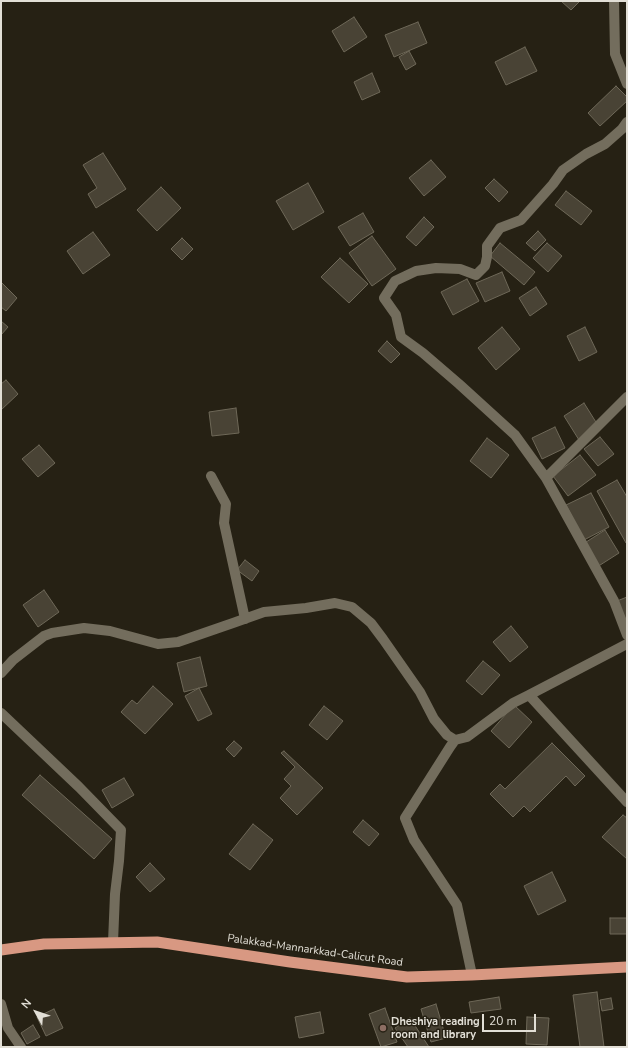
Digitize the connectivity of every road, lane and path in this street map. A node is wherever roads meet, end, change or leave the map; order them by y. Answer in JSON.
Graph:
{"nodes":[{"id":1,"x":614,"y":1,"type":"edge"},
{"id":2,"x":627,"y":84,"type":"edge"},
{"id":3,"x":627,"y":122,"type":"edge"},
{"id":4,"x":627,"y":397,"type":"edge"},
{"id":5,"x":211,"y":476,"type":"dead end"},
{"id":6,"x":546,"y":478,"type":"junction"},
{"id":7,"x":245,"y":619,"type":"junction"},
{"id":8,"x":627,"y":635,"type":"edge"},
{"id":9,"x":627,"y":644,"type":"edge"},
{"id":10,"x":1,"y":673,"type":"edge"},
{"id":11,"x":529,"y":695,"type":"junction"},
{"id":12,"x":1,"y":713,"type":"edge"},
{"id":13,"x":455,"y":740,"type":"junction"},
{"id":14,"x":627,"y":802,"type":"edge"},
{"id":15,"x":113,"y":942,"type":"junction"},
{"id":16,"x":1,"y":950,"type":"edge"},
{"id":17,"x":627,"y":967,"type":"edge"},
{"id":18,"x":472,"y":975,"type":"junction"},
{"id":19,"x":1,"y":1004,"type":"edge"},
{"id":20,"x":21,"y":1047,"type":"edge"}],
"edges":[{"from":1,"to":2,"type":"street"},
{"from":3,"to":6,"type":"street"},
{"from":4,"to":6,"type":"street"},
{"from":5,"to":7,"type":"street"},
{"from":6,"to":8,"type":"street"},
{"from":7,"to":10,"type":"street"},
{"from":7,"to":13,"type":"street"},
{"from":9,"to":11,"type":"street"},
{"from":11,"to":13,"type":"street"},
{"from":11,"to":14,"type":"street"},
{"from":12,"to":15,"type":"street"},
{"from":13,"to":18,"type":"street"},
{"from":15,"to":16,"type":"highway","name":"Palakkad-Mannarkkad-Calicut Road"},
{"from":15,"to":18,"type":"highway","name":"Palakkad-Mannarkkad-Calicut Road"},
{"from":17,"to":18,"type":"highway","name":"Palakkad-Mannarkkad-Calicut Road"},
{"from":19,"to":20,"type":"street"}]}
